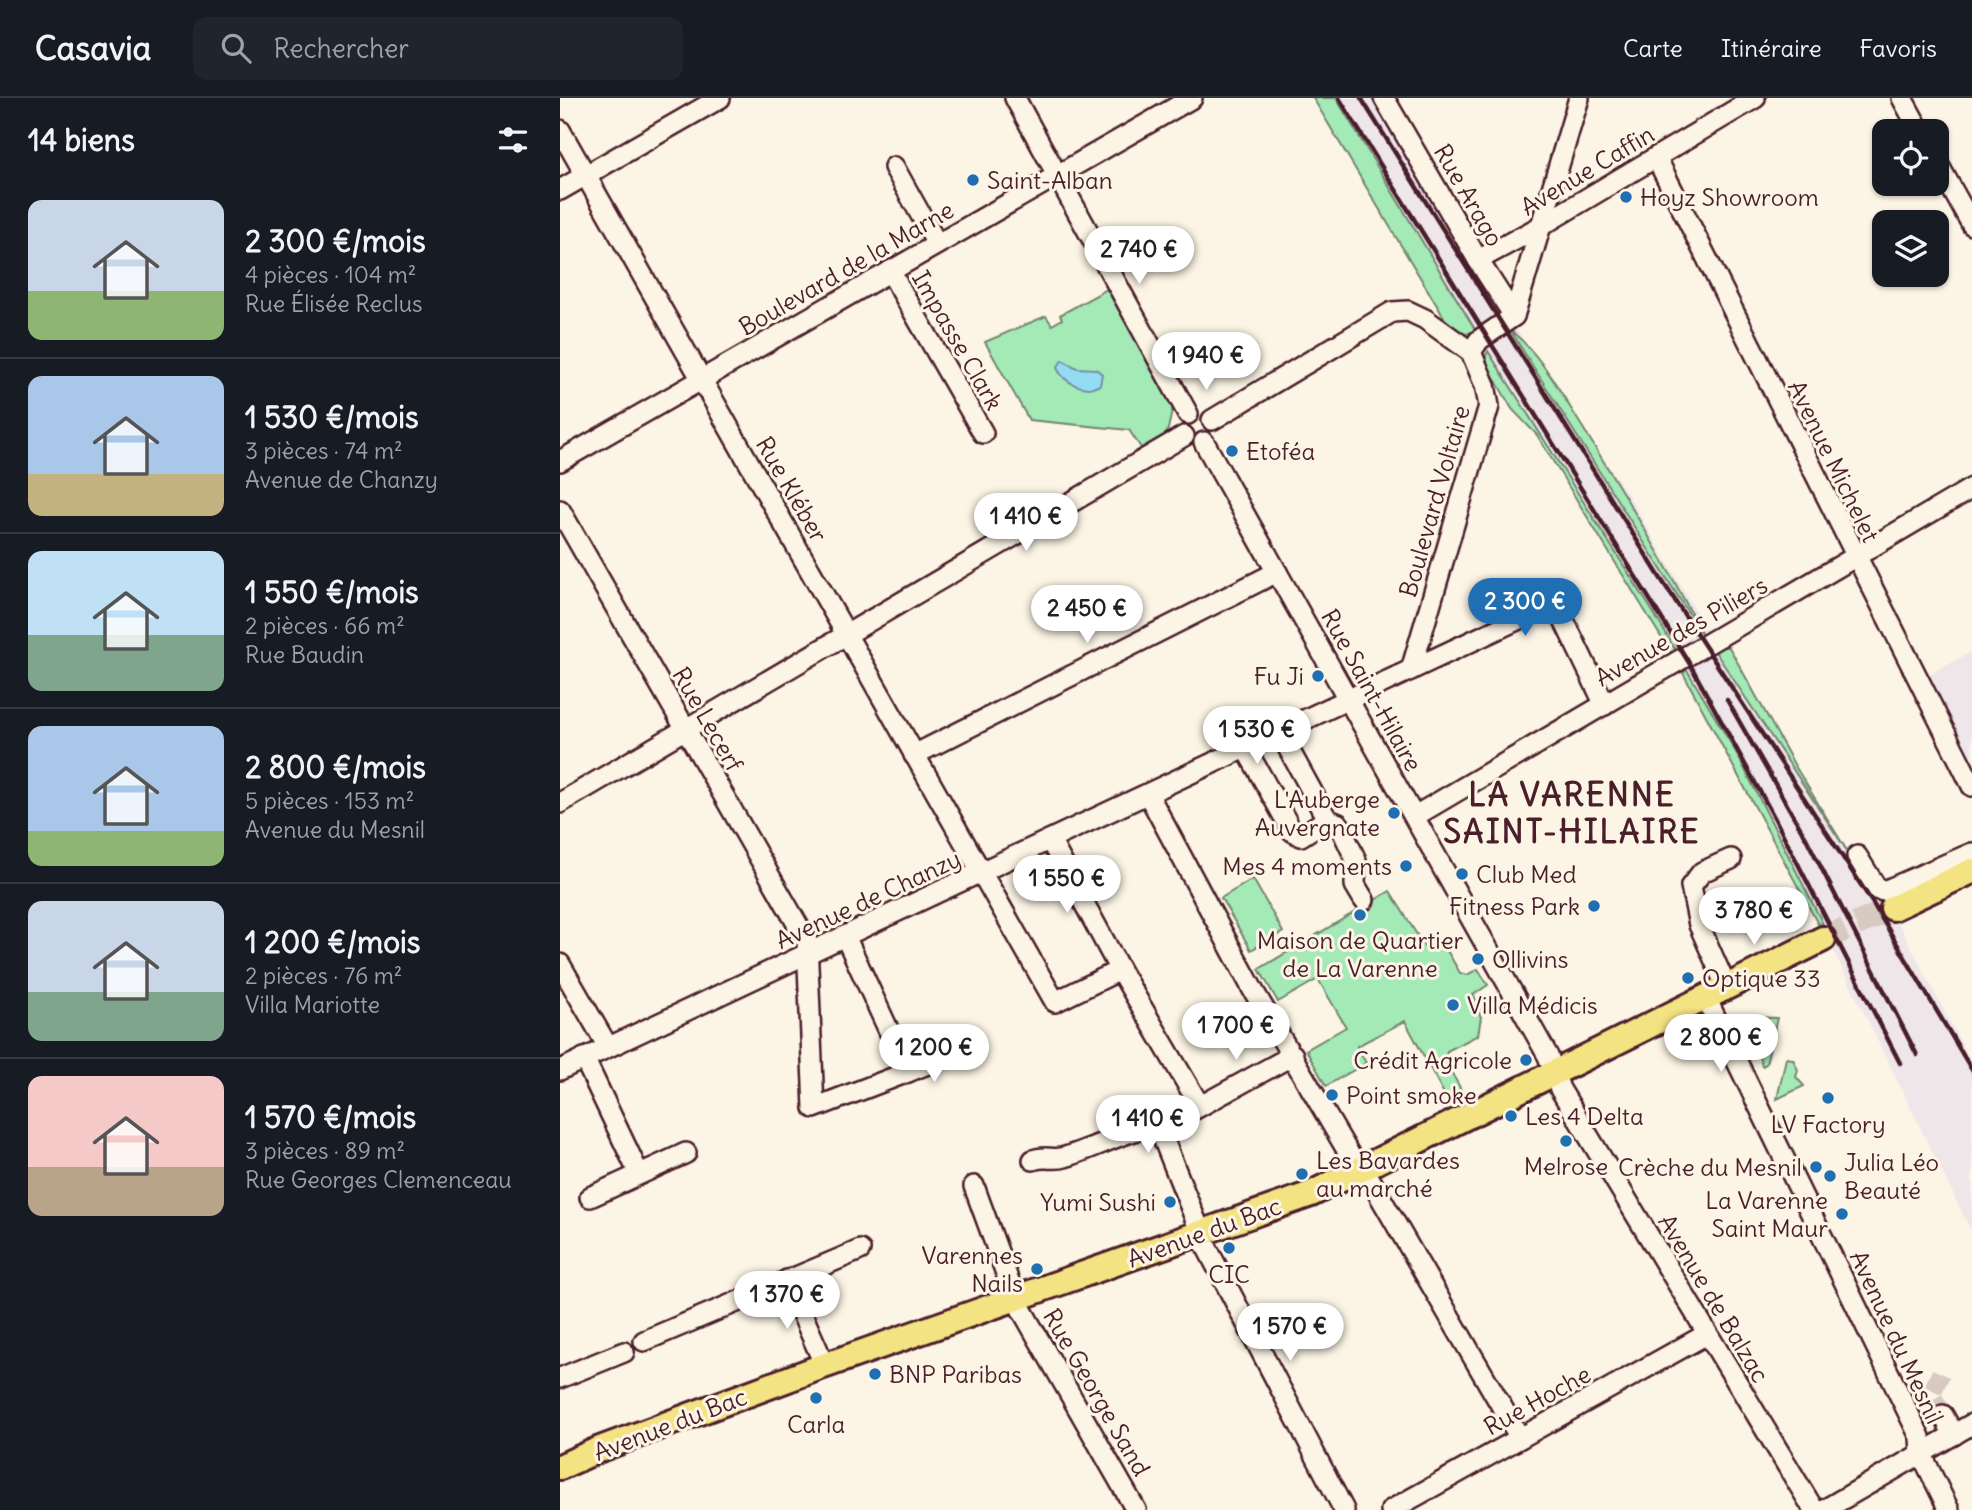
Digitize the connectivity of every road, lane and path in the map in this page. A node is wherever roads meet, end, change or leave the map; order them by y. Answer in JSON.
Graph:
{"nodes":[{"id":1,"x":720,"y":98,"type":"edge"},
{"id":2,"x":1015,"y":98,"type":"edge"},
{"id":3,"x":1192,"y":98,"type":"edge"},
{"id":4,"x":1384,"y":98,"type":"edge"},
{"id":5,"x":1579,"y":98,"type":"edge"},
{"id":6,"x":1755,"y":98,"type":"edge"},
{"id":7,"x":1902,"y":98,"type":"edge"},
{"id":8,"x":1913,"y":119,"type":"edge"},
{"id":9,"x":560,"y":130,"type":"edge"},
{"id":10,"x":1656,"y":157,"type":"junction"},
{"id":11,"x":894,"y":167,"type":"dead end"},
{"id":12,"x":586,"y":176,"type":"junction"},
{"id":13,"x":1057,"y":176,"type":"junction"},
{"id":14,"x":1949,"y":184,"type":"edge"},
{"id":15,"x":560,"y":190,"type":"edge"},
{"id":16,"x":1972,"y":225,"type":"edge"},
{"id":17,"x":1539,"y":227,"type":"junction"},
{"id":18,"x":937,"y":244,"type":"junction"},
{"id":19,"x":1478,"y":260,"type":"junction"},
{"id":20,"x":890,"y":271,"type":"junction"},
{"id":21,"x":1514,"y":316,"type":"junction"},
{"id":22,"x":1471,"y":352,"type":"junction"},
{"id":23,"x":700,"y":380,"type":"junction"},
{"id":24,"x":1188,"y":414,"type":"junction"},
{"id":25,"x":1212,"y":420,"type":"junction"},
{"id":26,"x":983,"y":433,"type":"dead end"},
{"id":27,"x":1184,"y":436,"type":"junction"},
{"id":28,"x":1204,"y":442,"type":"junction"},
{"id":29,"x":560,"y":461,"type":"edge"},
{"id":30,"x":1972,"y":488,"type":"edge"},
{"id":31,"x":560,"y":510,"type":"edge"},
{"id":32,"x":1854,"y":558,"type":"junction"},
{"id":33,"x":1277,"y":572,"type":"junction"},
{"id":34,"x":848,"y":635,"type":"junction"},
{"id":35,"x":1411,"y":670,"type":"junction"},
{"id":36,"x":1349,"y":700,"type":"junction"},
{"id":37,"x":1605,"y":705,"type":"junction"},
{"id":38,"x":685,"y":729,"type":"junction"},
{"id":39,"x":1280,"y":733,"type":"junction"},
{"id":40,"x":1241,"y":751,"type":"junction"},
{"id":41,"x":914,"y":755,"type":"junction"},
{"id":42,"x":1253,"y":783,"type":"dead end"},
{"id":43,"x":1972,"y":786,"type":"edge"},
{"id":44,"x":1148,"y":794,"type":"junction"},
{"id":45,"x":560,"y":803,"type":"edge"},
{"id":46,"x":1415,"y":816,"type":"junction"},
{"id":47,"x":1328,"y":819,"type":"junction"},
{"id":48,"x":1050,"y":840,"type":"junction"},
{"id":49,"x":1972,"y":853,"type":"edge"},
{"id":50,"x":1857,"y":856,"type":"dead end"},
{"id":51,"x":1731,"y":859,"type":"dead end"},
{"id":52,"x":1972,"y":871,"type":"edge"},
{"id":53,"x":982,"y":872,"type":"junction"},
{"id":54,"x":1364,"y":900,"type":"dead end"},
{"id":55,"x":1893,"y":908,"type":"tunnel mouth"},
{"id":56,"x":845,"y":936,"type":"junction"},
{"id":57,"x":1823,"y":939,"type":"tunnel mouth"},
{"id":58,"x":808,"y":955,"type":"junction"},
{"id":59,"x":560,"y":964,"type":"edge"},
{"id":60,"x":1120,"y":970,"type":"junction"},
{"id":61,"x":1716,"y":991,"type":"junction"},
{"id":62,"x":608,"y":1047,"type":"junction"},
{"id":63,"x":1293,"y":1055,"type":"junction"},
{"id":64,"x":584,"y":1058,"type":"junction"},
{"id":65,"x":945,"y":1058,"type":"dead end"},
{"id":66,"x":560,"y":1070,"type":"edge"},
{"id":67,"x":908,"y":1072,"type":"junction"},
{"id":68,"x":1555,"y":1073,"type":"junction"},
{"id":69,"x":1200,"y":1106,"type":"junction"},
{"id":70,"x":1166,"y":1125,"type":"junction"},
{"id":71,"x":686,"y":1153,"type":"dead end"},
{"id":72,"x":1033,"y":1160,"type":"dead end"},
{"id":73,"x":1364,"y":1170,"type":"junction"},
{"id":74,"x":639,"y":1174,"type":"junction"},
{"id":75,"x":974,"y":1186,"type":"dead end"},
{"id":76,"x":590,"y":1197,"type":"dead end"},
{"id":77,"x":1201,"y":1233,"type":"junction"},
{"id":78,"x":860,"y":1250,"type":"dead end"},
{"id":79,"x":787,"y":1280,"type":"junction"},
{"id":80,"x":1015,"y":1298,"type":"junction"},
{"id":81,"x":1707,"y":1334,"type":"junction"},
{"id":82,"x":644,"y":1342,"type":"dead end"},
{"id":83,"x":624,"y":1352,"type":"dead end"},
{"id":84,"x":825,"y":1366,"type":"junction"},
{"id":85,"x":560,"y":1378,"type":"edge"},
{"id":86,"x":1943,"y":1415,"type":"tunnel mouth"},
{"id":87,"x":1972,"y":1424,"type":"edge"},
{"id":88,"x":1954,"y":1434,"type":"junction"},
{"id":89,"x":1520,"y":1438,"type":"junction"},
{"id":90,"x":1921,"y":1453,"type":"junction"},
{"id":91,"x":560,"y":1467,"type":"edge"},
{"id":92,"x":1136,"y":1510,"type":"edge"},
{"id":93,"x":1344,"y":1510,"type":"edge"},
{"id":94,"x":1391,"y":1510,"type":"edge"},
{"id":95,"x":1814,"y":1510,"type":"edge"},
{"id":96,"x":1824,"y":1510,"type":"edge"},
{"id":97,"x":1949,"y":1510,"type":"edge"}],
"edges":[{"from":1,"to":12,"type":"street"},
{"from":2,"to":13,"type":"street"},
{"from":3,"to":13,"type":"street","name":"Boulevard de la Marne"},
{"from":4,"to":19,"type":"street","name":"Rue Arago"},
{"from":5,"to":17,"type":"street"},
{"from":6,"to":10,"type":"street","name":"Avenue Caffin"},
{"from":7,"to":8,"type":"street"},
{"from":9,"to":12,"type":"street","name":"Rue Kléber"},
{"from":10,"to":17,"type":"street","name":"Avenue Caffin"},
{"from":10,"to":32,"type":"street","name":"Avenue Michelet"},
{"from":11,"to":18,"type":"street"},
{"from":12,"to":15,"type":"street"},
{"from":12,"to":23,"type":"street","name":"Rue Kléber"},
{"from":13,"to":18,"type":"street","name":"Boulevard de la Marne"},
{"from":13,"to":24,"type":"street"},
{"from":14,"to":16,"type":"street"},
{"from":17,"to":19,"type":"street","name":"Avenue Caffin"},
{"from":17,"to":21,"type":"street"},
{"from":18,"to":20,"type":"street","name":"Boulevard de la Marne"},
{"from":19,"to":21,"type":"street","name":"Rue Arago"},
{"from":20,"to":23,"type":"street","name":"Boulevard de la Marne"},
{"from":20,"to":26,"type":"street","name":"Impasse Clark"},
{"from":21,"to":22,"type":"street"},
{"from":22,"to":25,"type":"street"},
{"from":22,"to":35,"type":"street","name":"Boulevard Voltaire"},
{"from":23,"to":29,"type":"street","name":"Boulevard de la Marne"},
{"from":23,"to":34,"type":"street","name":"Rue Kléber"},
{"from":24,"to":25,"type":"street"},
{"from":24,"to":27,"type":"street"},
{"from":25,"to":28,"type":"street"},
{"from":27,"to":28,"type":"street"},
{"from":27,"to":34,"type":"street"},
{"from":28,"to":33,"type":"street","name":"Rue Saint-Hilaire"},
{"from":30,"to":32,"type":"street","name":"Avenue des Piliers"},
{"from":31,"to":38,"type":"street","name":"Rue Lecerf"},
{"from":32,"to":37,"type":"street","name":"Avenue des Piliers"},
{"from":32,"to":43,"type":"street","name":"Avenue Michelet"},
{"from":33,"to":36,"type":"street","name":"Rue Saint-Hilaire"},
{"from":33,"to":41,"type":"street"},
{"from":34,"to":38,"type":"street"},
{"from":34,"to":41,"type":"street","name":"Rue Kléber"},
{"from":35,"to":36,"type":"street"},
{"from":35,"to":37,"type":"street"},
{"from":36,"to":39,"type":"street","name":"Avenue de Chanzy"},
{"from":36,"to":46,"type":"street","name":"Rue Saint-Hilaire"},
{"from":37,"to":46,"type":"street","name":"Avenue des Piliers"},
{"from":38,"to":45,"type":"street"},
{"from":38,"to":58,"type":"street","name":"Rue Lecerf"},
{"from":39,"to":40,"type":"street","name":"Avenue de Chanzy"},
{"from":39,"to":47,"type":"street"},
{"from":40,"to":42,"type":"street"},
{"from":40,"to":44,"type":"street","name":"Avenue de Chanzy"},
{"from":40,"to":47,"type":"street"},
{"from":41,"to":53,"type":"street","name":"Rue Kléber"},
{"from":44,"to":48,"type":"street","name":"Avenue de Chanzy"},
{"from":44,"to":63,"type":"street"},
{"from":46,"to":68,"type":"street","name":"Rue Saint-Hilaire"},
{"from":47,"to":54,"type":"street"},
{"from":48,"to":53,"type":"street","name":"Avenue de Chanzy"},
{"from":48,"to":60,"type":"street"},
{"from":49,"to":50,"type":"street"},
{"from":51,"to":61,"type":"street","name":"Avenue du Mesnil"},
{"from":52,"to":55,"type":"main road"},
{"from":53,"to":56,"type":"street","name":"Avenue de Chanzy"},
{"from":53,"to":60,"type":"street","name":"Rue Kléber"},
{"from":56,"to":58,"type":"street","name":"Avenue de Chanzy"},
{"from":56,"to":67,"type":"street"},
{"from":57,"to":61,"type":"main road","name":"Avenue du Bac"},
{"from":58,"to":62,"type":"street","name":"Avenue de Chanzy"},
{"from":58,"to":67,"type":"street","name":"Rue Lecerf"},
{"from":59,"to":62,"type":"street"},
{"from":60,"to":69,"type":"street"},
{"from":61,"to":68,"type":"main road","name":"Avenue du Bac"},
{"from":61,"to":90,"type":"street","name":"Avenue du Mesnil"},
{"from":62,"to":64,"type":"street","name":"Avenue de Chanzy"},
{"from":63,"to":69,"type":"street"},
{"from":63,"to":73,"type":"street"},
{"from":64,"to":66,"type":"street","name":"Avenue de Chanzy"},
{"from":64,"to":74,"type":"street"},
{"from":65,"to":67,"type":"street"},
{"from":68,"to":73,"type":"main road","name":"Avenue du Bac"},
{"from":68,"to":81,"type":"street","name":"Avenue de Balzac"},
{"from":69,"to":70,"type":"street"},
{"from":70,"to":72,"type":"street"},
{"from":70,"to":77,"type":"street"},
{"from":71,"to":74,"type":"street"},
{"from":73,"to":77,"type":"main road","name":"Avenue du Bac"},
{"from":73,"to":89,"type":"street"},
{"from":74,"to":76,"type":"street"},
{"from":75,"to":80,"type":"street","name":"Rue George Sand"},
{"from":77,"to":80,"type":"main road","name":"Avenue du Bac"},
{"from":77,"to":93,"type":"street"},
{"from":78,"to":79,"type":"street"},
{"from":79,"to":82,"type":"street"},
{"from":79,"to":84,"type":"street"},
{"from":80,"to":84,"type":"main road","name":"Avenue du Bac"},
{"from":80,"to":92,"type":"street","name":"Rue George Sand"},
{"from":81,"to":89,"type":"street","name":"Rue Hoche"},
{"from":81,"to":95,"type":"street","name":"Avenue de Balzac"},
{"from":83,"to":85,"type":"street"},
{"from":84,"to":91,"type":"main road","name":"Avenue du Bac"},
{"from":86,"to":88,"type":"street"},
{"from":87,"to":88,"type":"street"},
{"from":88,"to":90,"type":"street"},
{"from":89,"to":94,"type":"street","name":"Rue Hoche"},
{"from":90,"to":96,"type":"street"},
{"from":90,"to":97,"type":"street","name":"Avenue du Mesnil"}]}
